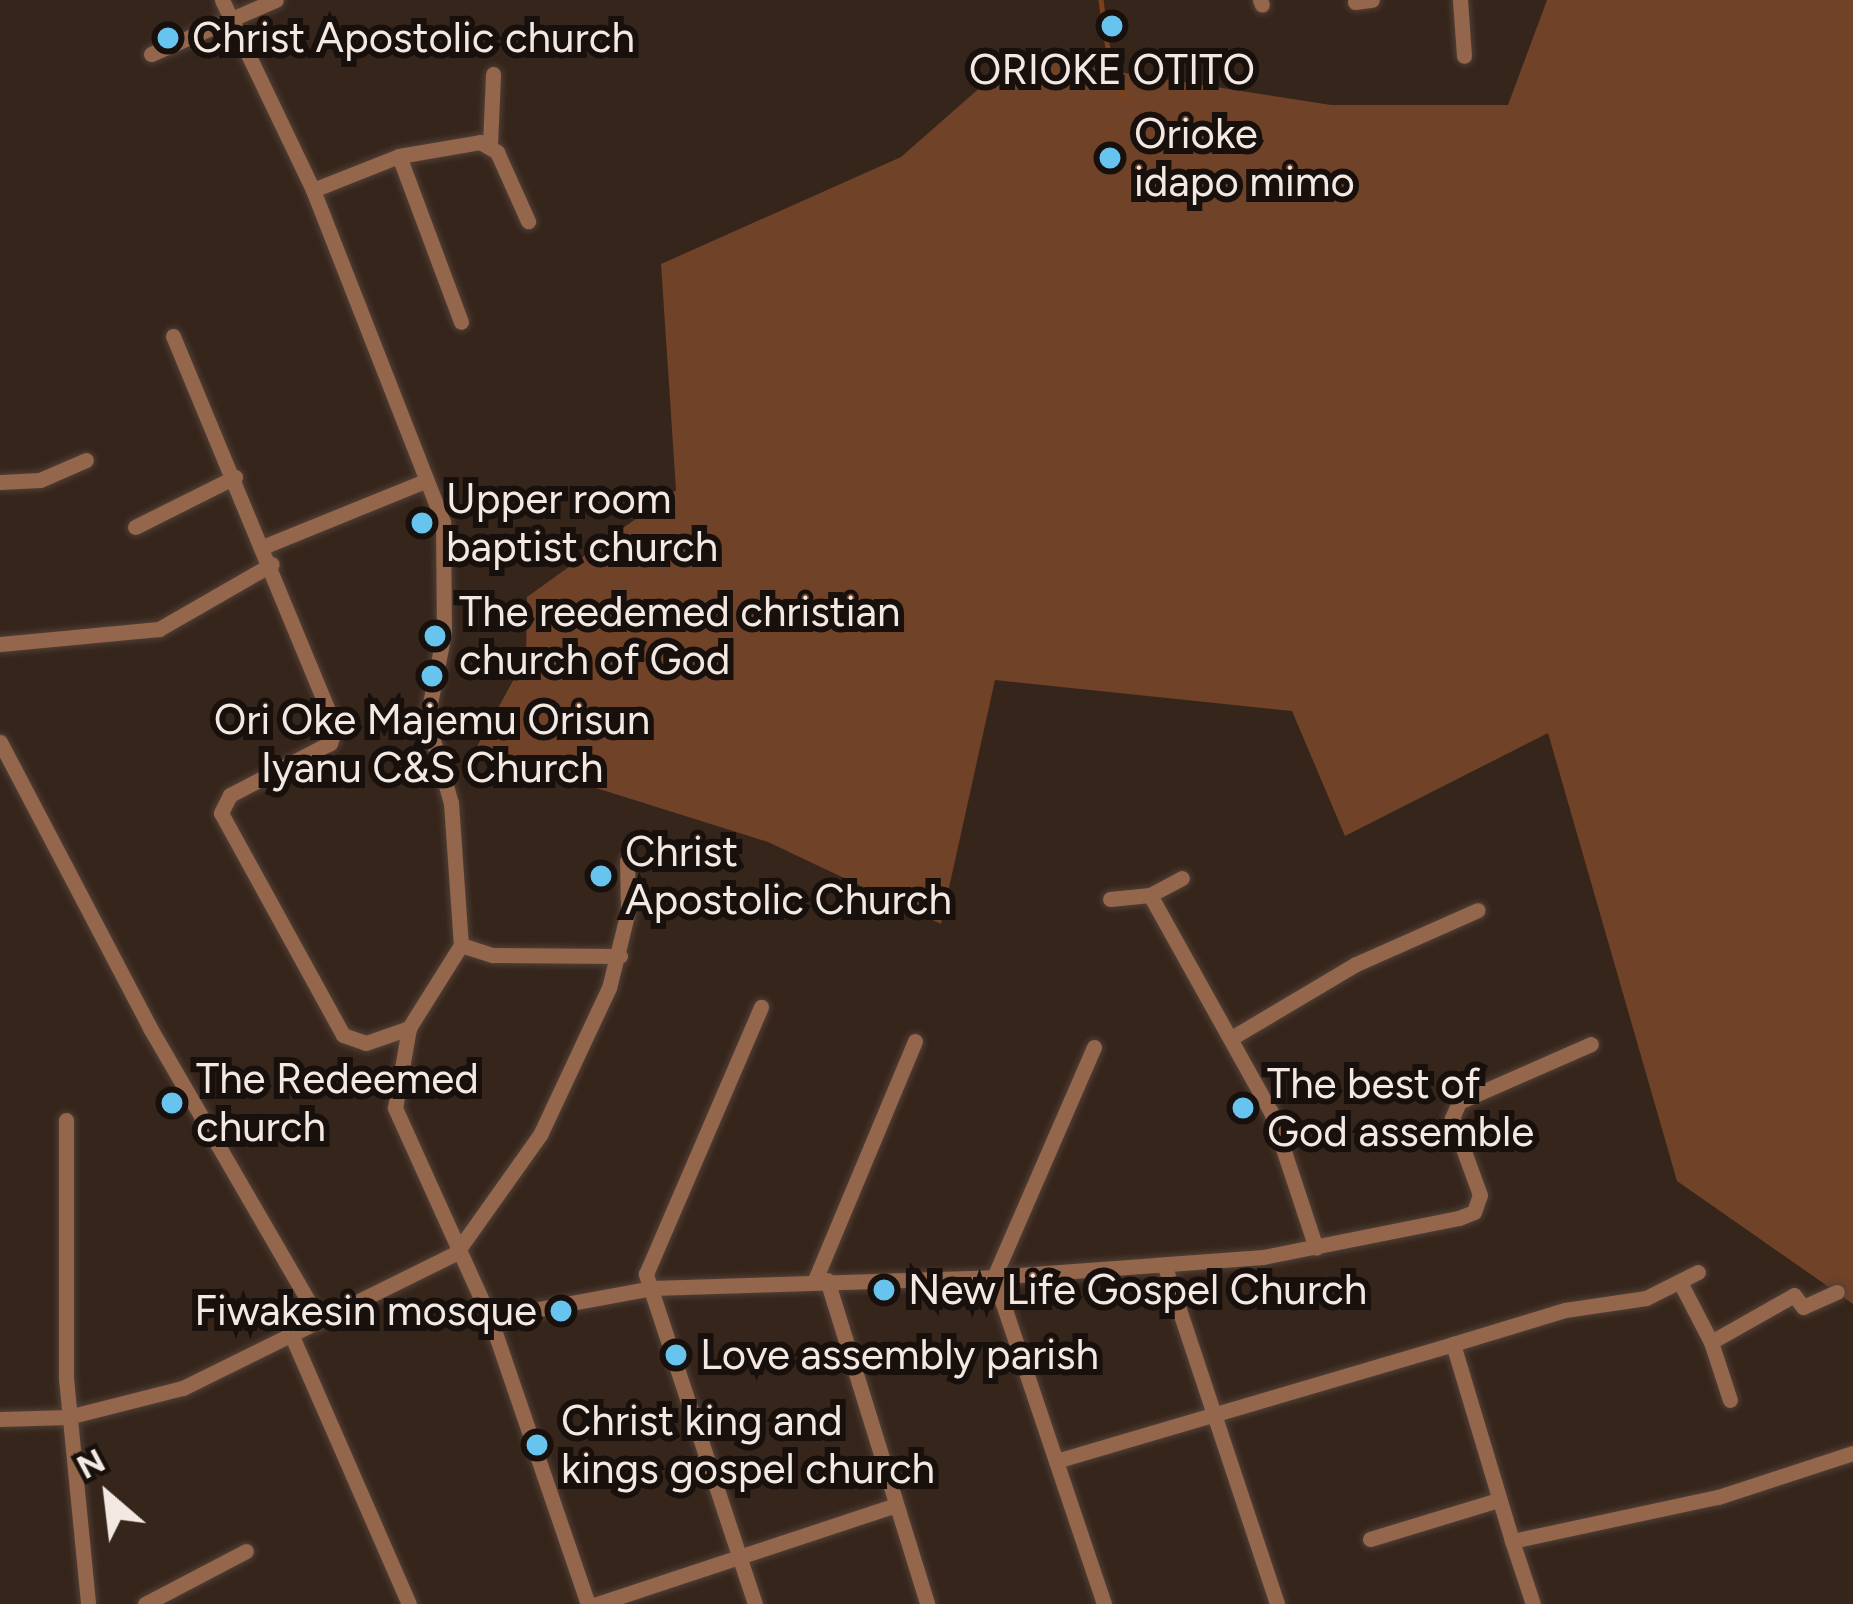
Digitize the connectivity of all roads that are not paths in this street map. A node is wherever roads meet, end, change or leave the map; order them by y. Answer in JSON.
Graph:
{"nodes":[{"id":1,"x":222,"y":0,"type":"edge"},
{"id":2,"x":276,"y":0,"type":"edge"},
{"id":3,"x":1460,"y":0,"type":"edge"},
{"id":4,"x":230,"y":20,"type":"junction"},
{"id":5,"x":151,"y":54,"type":"dead end"},
{"id":6,"x":1464,"y":56,"type":"dead end"},
{"id":7,"x":494,"y":74,"type":"dead end"},
{"id":8,"x":490,"y":144,"type":"junction"},
{"id":9,"x":399,"y":156,"type":"junction"},
{"id":10,"x":313,"y":190,"type":"junction"},
{"id":11,"x":528,"y":221,"type":"dead end"},
{"id":12,"x":461,"y":322,"type":"dead end"},
{"id":13,"x":173,"y":336,"type":"dead end"},
{"id":14,"x":86,"y":460,"type":"dead end"},
{"id":15,"x":235,"y":477,"type":"junction"},
{"id":16,"x":425,"y":481,"type":"junction"},
{"id":17,"x":0,"y":482,"type":"edge"},
{"id":18,"x":135,"y":527,"type":"dead end"},
{"id":19,"x":265,"y":546,"type":"junction"},
{"id":20,"x":272,"y":564,"type":"junction"},
{"id":21,"x":0,"y":644,"type":"edge"},
{"id":22,"x":0,"y":742,"type":"edge"},
{"id":23,"x":627,"y":861,"type":"dead end"},
{"id":24,"x":1183,"y":878,"type":"dead end"},
{"id":25,"x":1150,"y":895,"type":"junction"},
{"id":26,"x":1110,"y":899,"type":"dead end"},
{"id":27,"x":1478,"y":910,"type":"dead end"},
{"id":28,"x":461,"y":945,"type":"junction"},
{"id":29,"x":620,"y":956,"type":"junction"},
{"id":30,"x":761,"y":1007,"type":"dead end"},
{"id":31,"x":409,"y":1028,"type":"junction"},
{"id":32,"x":1233,"y":1037,"type":"junction"},
{"id":33,"x":915,"y":1041,"type":"dead end"},
{"id":34,"x":1591,"y":1044,"type":"dead end"},
{"id":35,"x":1094,"y":1047,"type":"dead end"},
{"id":36,"x":66,"y":1120,"type":"dead end"},
{"id":37,"x":1316,"y":1248,"type":"junction"},
{"id":38,"x":456,"y":1253,"type":"junction"},
{"id":39,"x":1165,"y":1267,"type":"junction"},
{"id":40,"x":1698,"y":1272,"type":"dead end"},
{"id":41,"x":994,"y":1277,"type":"junction"},
{"id":42,"x":821,"y":1280,"type":"junction"},
{"id":43,"x":1682,"y":1286,"type":"junction"},
{"id":44,"x":652,"y":1288,"type":"junction"},
{"id":45,"x":1837,"y":1292,"type":"dead end"},
{"id":46,"x":490,"y":1318,"type":"junction"},
{"id":47,"x":319,"y":1319,"type":"junction"},
{"id":48,"x":291,"y":1334,"type":"junction"},
{"id":49,"x":1712,"y":1342,"type":"junction"},
{"id":50,"x":1453,"y":1344,"type":"junction"},
{"id":51,"x":1730,"y":1400,"type":"dead end"},
{"id":52,"x":1213,"y":1410,"type":"junction"},
{"id":53,"x":68,"y":1417,"type":"junction"},
{"id":54,"x":0,"y":1419,"type":"edge"},
{"id":55,"x":1853,"y":1453,"type":"edge"},
{"id":56,"x":1056,"y":1461,"type":"junction"},
{"id":57,"x":1498,"y":1500,"type":"junction"},
{"id":58,"x":896,"y":1505,"type":"junction"},
{"id":59,"x":1370,"y":1540,"type":"dead end"},
{"id":60,"x":1512,"y":1541,"type":"junction"},
{"id":61,"x":246,"y":1551,"type":"dead end"},
{"id":62,"x":738,"y":1556,"type":"junction"},
{"id":63,"x":88,"y":1604,"type":"edge"},
{"id":64,"x":145,"y":1604,"type":"edge"},
{"id":65,"x":409,"y":1604,"type":"edge"},
{"id":66,"x":588,"y":1604,"type":"edge"},
{"id":67,"x":597,"y":1604,"type":"edge"},
{"id":68,"x":755,"y":1604,"type":"edge"},
{"id":69,"x":927,"y":1604,"type":"edge"},
{"id":70,"x":1104,"y":1604,"type":"edge"},
{"id":71,"x":1277,"y":1604,"type":"edge"},
{"id":72,"x":1533,"y":1604,"type":"edge"}],
"edges":[{"from":1,"to":4,"type":"street"},
{"from":2,"to":4,"type":"street"},
{"from":3,"to":6,"type":"street"},
{"from":4,"to":5,"type":"street"},
{"from":4,"to":10,"type":"street"},
{"from":7,"to":8,"type":"street"},
{"from":8,"to":9,"type":"street"},
{"from":8,"to":11,"type":"street"},
{"from":9,"to":10,"type":"street"},
{"from":9,"to":12,"type":"street"},
{"from":10,"to":16,"type":"street"},
{"from":13,"to":15,"type":"street"},
{"from":14,"to":17,"type":"street"},
{"from":15,"to":18,"type":"street"},
{"from":15,"to":19,"type":"street"},
{"from":16,"to":19,"type":"street"},
{"from":16,"to":28,"type":"street"},
{"from":19,"to":20,"type":"street"},
{"from":20,"to":21,"type":"street"},
{"from":20,"to":31,"type":"street"},
{"from":22,"to":47,"type":"street"},
{"from":23,"to":29,"type":"street"},
{"from":24,"to":25,"type":"street"},
{"from":25,"to":26,"type":"street"},
{"from":25,"to":32,"type":"street"},
{"from":27,"to":32,"type":"street"},
{"from":28,"to":29,"type":"street"},
{"from":28,"to":31,"type":"street"},
{"from":29,"to":38,"type":"street"},
{"from":30,"to":44,"type":"street"},
{"from":31,"to":38,"type":"street"},
{"from":32,"to":37,"type":"street"},
{"from":33,"to":42,"type":"street"},
{"from":34,"to":37,"type":"street"},
{"from":35,"to":41,"type":"street"},
{"from":36,"to":53,"type":"street"},
{"from":37,"to":39,"type":"street"},
{"from":38,"to":46,"type":"street"},
{"from":38,"to":47,"type":"street"},
{"from":39,"to":41,"type":"street"},
{"from":39,"to":52,"type":"street"},
{"from":40,"to":43,"type":"street"},
{"from":41,"to":42,"type":"street"},
{"from":41,"to":56,"type":"street"},
{"from":42,"to":44,"type":"street"},
{"from":42,"to":58,"type":"street"},
{"from":43,"to":49,"type":"street"},
{"from":43,"to":50,"type":"street"},
{"from":44,"to":46,"type":"street"},
{"from":44,"to":62,"type":"street"},
{"from":45,"to":49,"type":"street"},
{"from":46,"to":66,"type":"street"},
{"from":47,"to":48,"type":"street"},
{"from":48,"to":53,"type":"street"},
{"from":48,"to":65,"type":"street"},
{"from":49,"to":51,"type":"street"},
{"from":50,"to":52,"type":"street"},
{"from":50,"to":57,"type":"street"},
{"from":52,"to":56,"type":"street"},
{"from":52,"to":71,"type":"street"},
{"from":53,"to":54,"type":"street"},
{"from":53,"to":63,"type":"street"},
{"from":55,"to":60,"type":"street"},
{"from":56,"to":70,"type":"street"},
{"from":57,"to":59,"type":"street"},
{"from":57,"to":60,"type":"street"},
{"from":58,"to":62,"type":"street"},
{"from":58,"to":69,"type":"street"},
{"from":60,"to":72,"type":"street"},
{"from":61,"to":64,"type":"street"},
{"from":62,"to":67,"type":"street"},
{"from":62,"to":68,"type":"street"}]}
